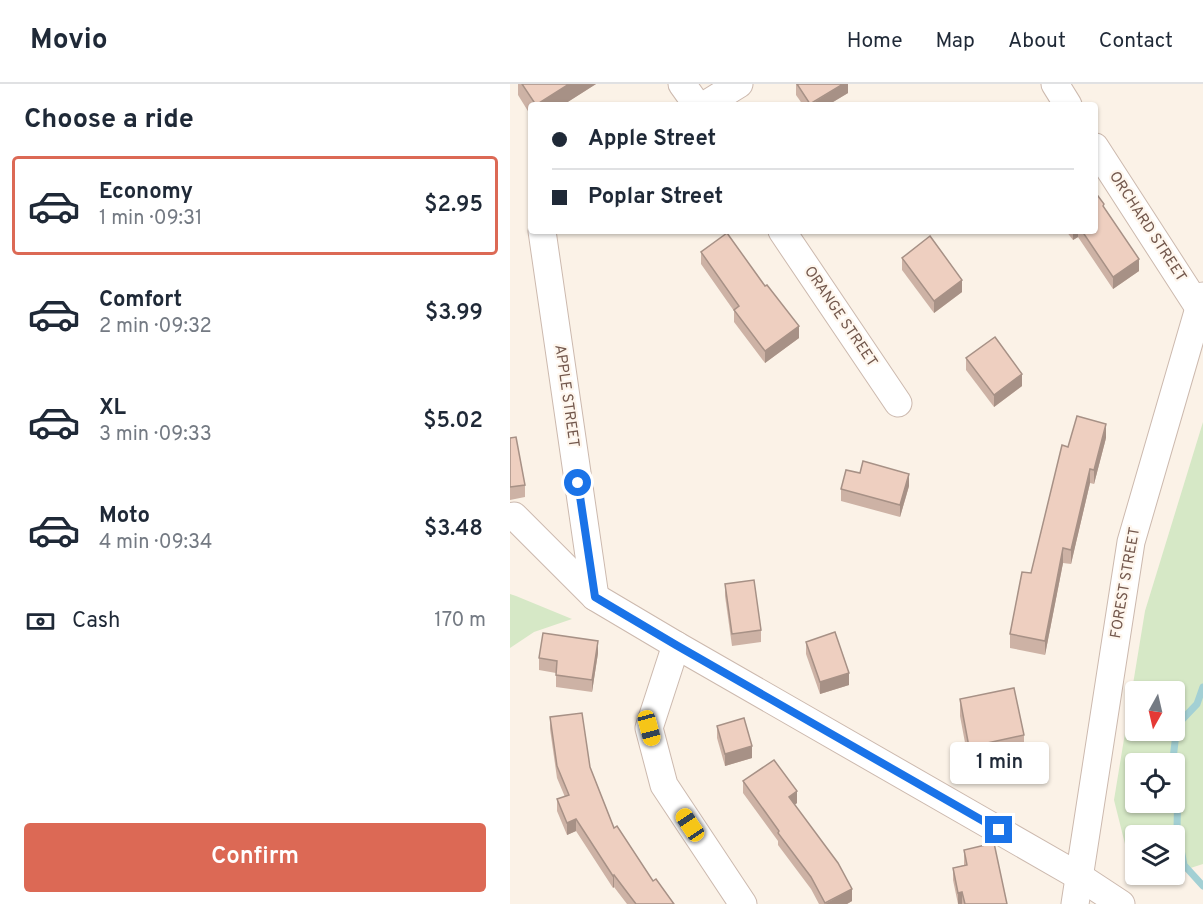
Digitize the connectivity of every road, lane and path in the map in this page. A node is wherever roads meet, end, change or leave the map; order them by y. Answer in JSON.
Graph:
{"nodes":[{"id":1,"x":682,"y":84,"type":"edge"},
{"id":2,"x":739,"y":84,"type":"edge"},
{"id":3,"x":1055,"y":84,"type":"edge"},
{"id":4,"x":695,"y":102,"type":"edge"},
{"id":5,"x":710,"y":102,"type":"edge"},
{"id":6,"x":1066,"y":102,"type":"edge"},
{"id":7,"x":1098,"y":151,"type":"edge"},
{"id":8,"x":542,"y":234,"type":"edge"},
{"id":9,"x":784,"y":234,"type":"edge"},
{"id":10,"x":1201,"y":302,"type":"edge"},
{"id":11,"x":898,"y":403,"type":"dead end"},
{"id":12,"x":514,"y":516,"type":"dead end"},
{"id":13,"x":595,"y":597,"type":"junction"},
{"id":14,"x":676,"y":645,"type":"junction"},
{"id":15,"x":1080,"y":877,"type":"junction"},
{"id":16,"x":742,"y":904,"type":"edge"},
{"id":17,"x":1075,"y":904,"type":"edge"},
{"id":18,"x":1121,"y":904,"type":"edge"}],
"edges":[{"from":1,"to":4,"type":"street"},
{"from":2,"to":5,"type":"street"},
{"from":3,"to":6,"type":"street"},
{"from":7,"to":10,"type":"street","name":"ORCHARD STREET"},
{"from":8,"to":13,"type":"street","name":"APPLE STREET"},
{"from":9,"to":11,"type":"street","name":"ORANGE STREET"},
{"from":10,"to":15,"type":"street","name":"FOREST STREET"},
{"from":12,"to":13,"type":"street"},
{"from":13,"to":14,"type":"street"},
{"from":14,"to":15,"type":"street"},
{"from":14,"to":16,"type":"street"},
{"from":15,"to":17,"type":"street","name":"FOREST STREET"},
{"from":15,"to":18,"type":"street"}]}
